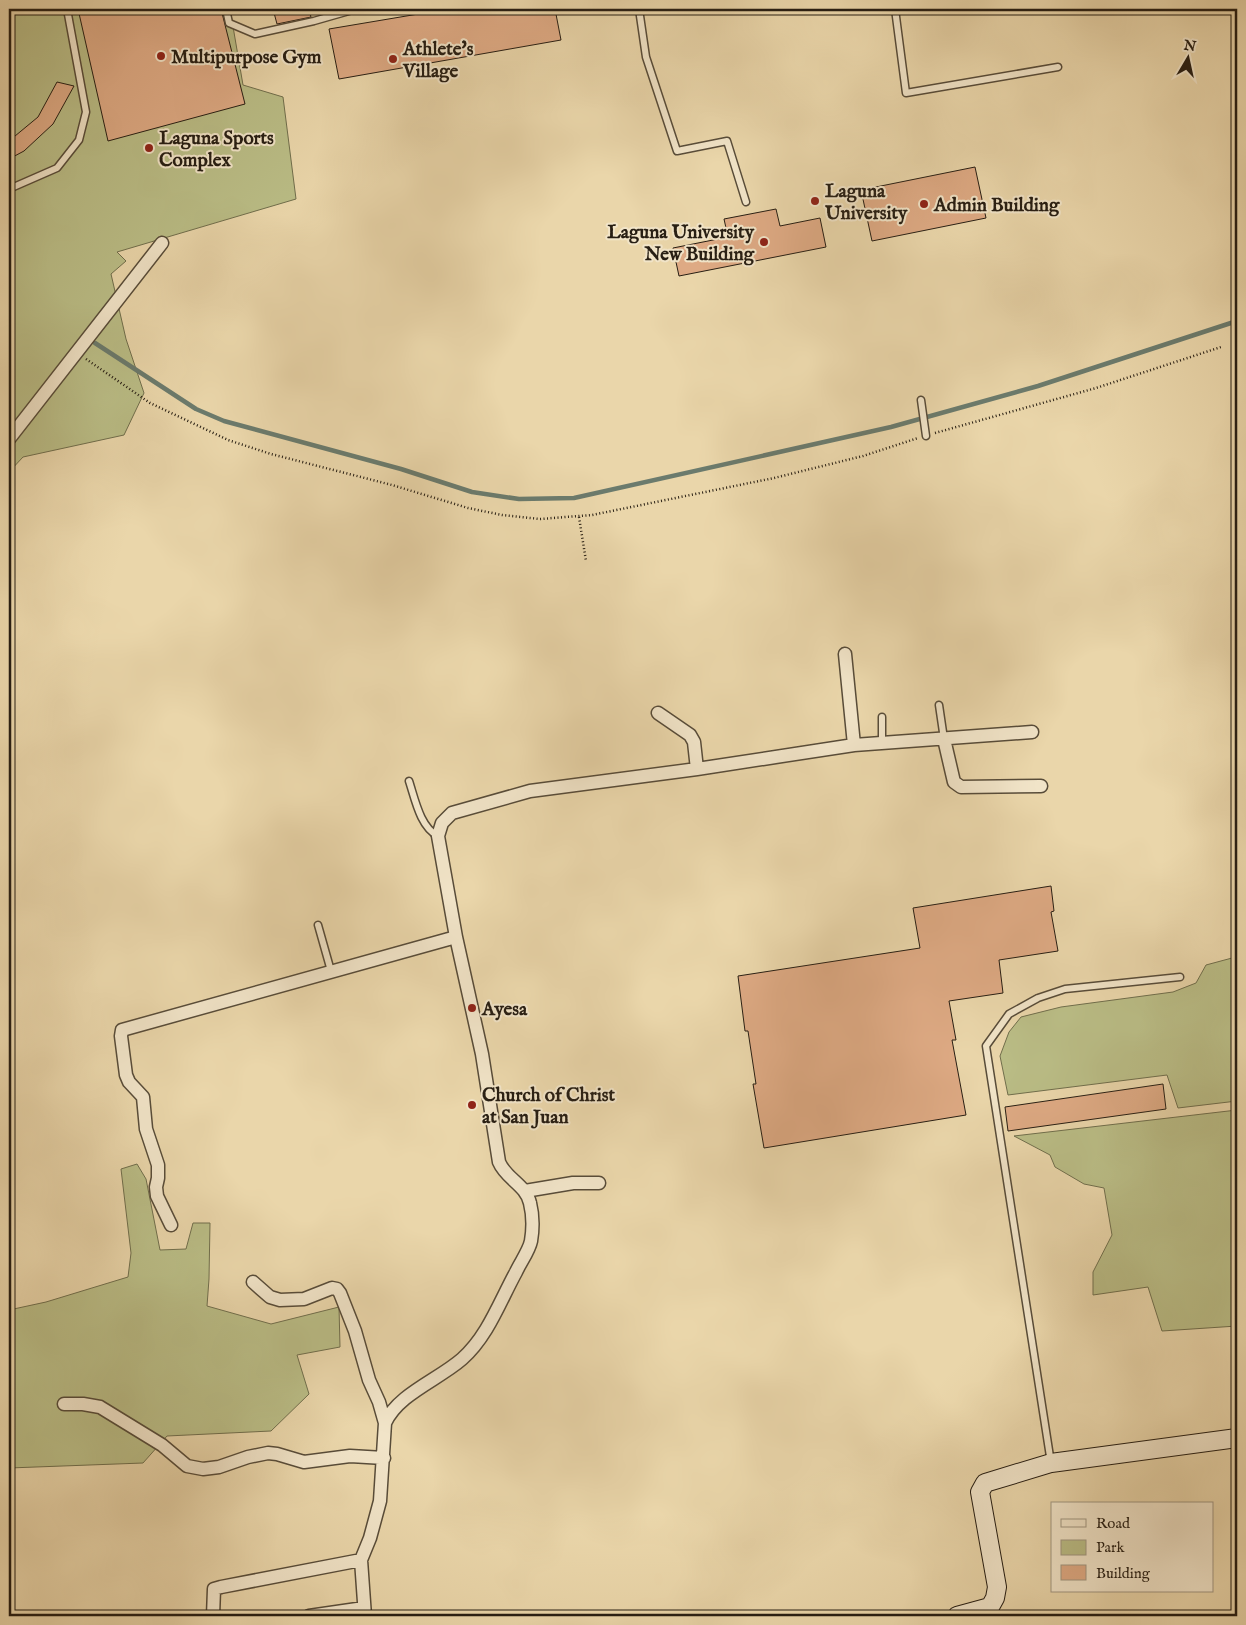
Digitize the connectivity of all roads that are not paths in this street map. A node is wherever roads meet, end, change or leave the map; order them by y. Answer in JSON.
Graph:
{"nodes":[{"id":1,"x":67,"y":9,"type":"edge"},
{"id":2,"x":226,"y":9,"type":"edge"},
{"id":3,"x":356,"y":9,"type":"edge"},
{"id":4,"x":638,"y":9,"type":"edge"},
{"id":5,"x":895,"y":9,"type":"edge"},
{"id":6,"x":1058,"y":67,"type":"dead end"},
{"id":7,"x":9,"y":189,"type":"edge"},
{"id":8,"x":746,"y":202,"type":"dead end"},
{"id":9,"x":162,"y":243,"type":"dead end"},
{"id":10,"x":921,"y":400,"type":"dead end"},
{"id":11,"x":926,"y":436,"type":"road end"},
{"id":12,"x":9,"y":439,"type":"edge"},
{"id":13,"x":845,"y":654,"type":"dead end"},
{"id":14,"x":939,"y":705,"type":"dead end"},
{"id":15,"x":658,"y":713,"type":"dead end"},
{"id":16,"x":882,"y":717,"type":"dead end"},
{"id":17,"x":1032,"y":732,"type":"dead end"},
{"id":18,"x":944,"y":739,"type":"junction"},
{"id":19,"x":882,"y":744,"type":"junction"},
{"id":20,"x":854,"y":745,"type":"junction"},
{"id":21,"x":697,"y":770,"type":"junction"},
{"id":22,"x":409,"y":781,"type":"dead end"},
{"id":23,"x":1041,"y":786,"type":"dead end"},
{"id":24,"x":438,"y":836,"type":"junction"},
{"id":25,"x":318,"y":924,"type":"dead end"},
{"id":26,"x":456,"y":937,"type":"junction"},
{"id":27,"x":331,"y":972,"type":"junction"},
{"id":28,"x":1180,"y":977,"type":"dead end"},
{"id":29,"x":599,"y":1183,"type":"dead end"},
{"id":30,"x":525,"y":1191,"type":"junction"},
{"id":31,"x":171,"y":1225,"type":"dead end"},
{"id":32,"x":253,"y":1282,"type":"dead end"},
{"id":33,"x":64,"y":1404,"type":"dead end"},
{"id":34,"x":385,"y":1423,"type":"junction"},
{"id":35,"x":1237,"y":1438,"type":"edge"},
{"id":36,"x":384,"y":1458,"type":"junction"},
{"id":37,"x":1051,"y":1463,"type":"junction"},
{"id":38,"x":361,"y":1560,"type":"junction"},
{"id":39,"x":364,"y":1612,"type":"edge"},
{"id":40,"x":213,"y":1616,"type":"edge"},
{"id":41,"x":309,"y":1616,"type":"edge"},
{"id":42,"x":957,"y":1616,"type":"edge"}],
"edges":[{"from":1,"to":7,"type":"lane"},
{"from":2,"to":3,"type":"lane"},
{"from":4,"to":8,"type":"lane"},
{"from":5,"to":6,"type":"lane"},
{"from":9,"to":12,"type":"street"},
{"from":10,"to":11,"type":"lane"},
{"from":13,"to":20,"type":"street"},
{"from":14,"to":18,"type":"lane"},
{"from":15,"to":21,"type":"street"},
{"from":16,"to":19,"type":"lane"},
{"from":17,"to":18,"type":"street"},
{"from":18,"to":19,"type":"street"},
{"from":18,"to":23,"type":"street"},
{"from":19,"to":20,"type":"street"},
{"from":20,"to":21,"type":"street"},
{"from":21,"to":24,"type":"street"},
{"from":22,"to":24,"type":"lane"},
{"from":24,"to":26,"type":"street"},
{"from":25,"to":27,"type":"lane"},
{"from":26,"to":27,"type":"street"},
{"from":26,"to":30,"type":"street"},
{"from":27,"to":31,"type":"street"},
{"from":28,"to":37,"type":"lane"},
{"from":29,"to":30,"type":"street"},
{"from":30,"to":34,"type":"street"},
{"from":32,"to":34,"type":"street"},
{"from":33,"to":36,"type":"street"},
{"from":34,"to":36,"type":"street"},
{"from":35,"to":37,"type":"street"},
{"from":36,"to":38,"type":"street"},
{"from":37,"to":42,"type":"street"},
{"from":38,"to":39,"type":"street"},
{"from":38,"to":40,"type":"street"},
{"from":39,"to":41,"type":"street"}]}
